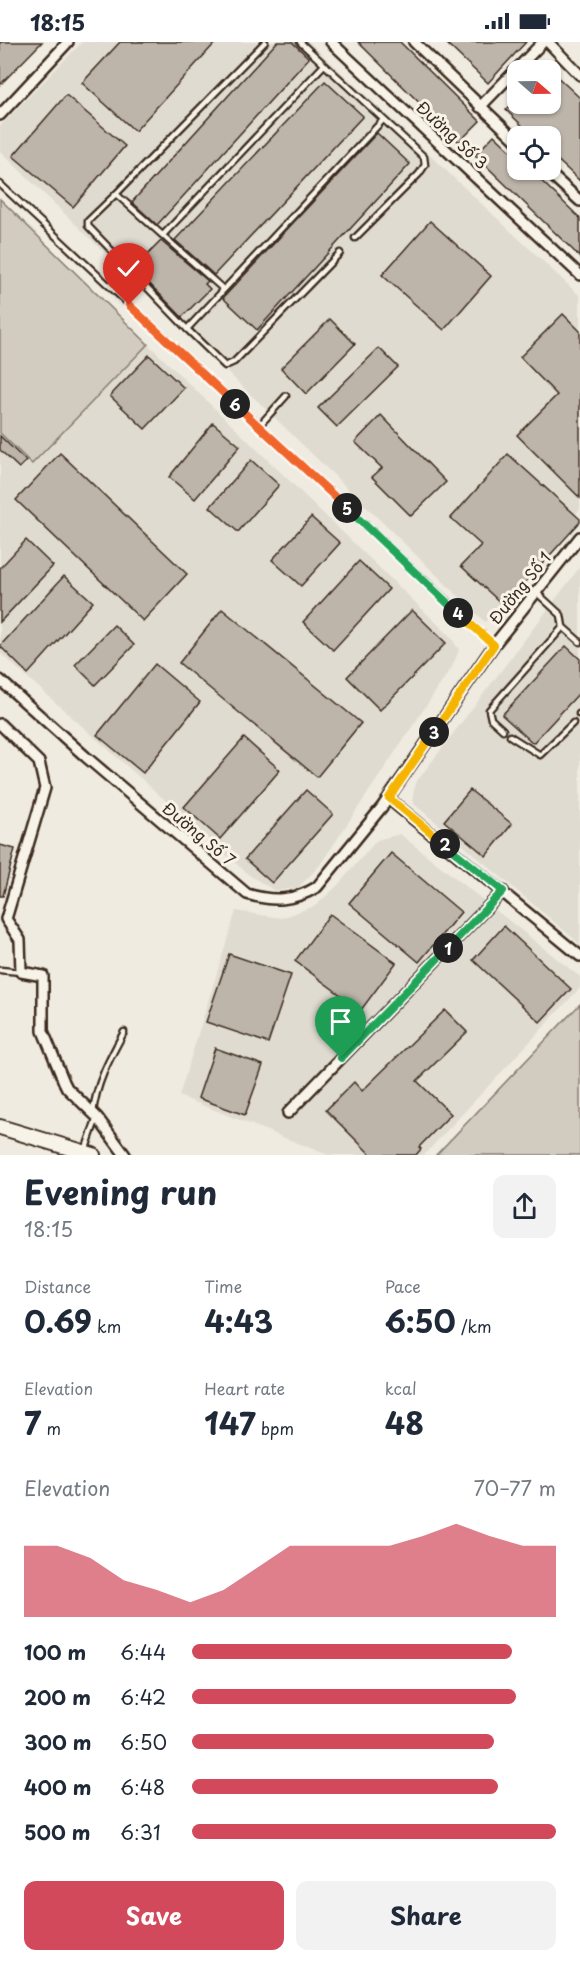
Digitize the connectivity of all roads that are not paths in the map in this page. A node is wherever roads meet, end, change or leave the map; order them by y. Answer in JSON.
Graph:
{"nodes":[{"id":1,"x":68,"y":42,"type":"edge"},
{"id":2,"x":265,"y":42,"type":"edge"},
{"id":3,"x":300,"y":42,"type":"edge"},
{"id":4,"x":331,"y":42,"type":"edge"},
{"id":5,"x":414,"y":42,"type":"edge"},
{"id":6,"x":543,"y":42,"type":"edge"},
{"id":7,"x":548,"y":42,"type":"edge"},
{"id":8,"x":324,"y":65,"type":"junction"},
{"id":9,"x":580,"y":75,"type":"edge"},
{"id":10,"x":480,"y":107,"type":"junction"},
{"id":11,"x":0,"y":115,"type":"edge"},
{"id":12,"x":383,"y":120,"type":"junction"},
{"id":13,"x":507,"y":132,"type":"edge"},
{"id":14,"x":557,"y":180,"type":"edge"},
{"id":15,"x":0,"y":184,"type":"edge"},
{"id":16,"x":117,"y":194,"type":"junction"},
{"id":17,"x":580,"y":201,"type":"edge"},
{"id":18,"x":163,"y":235,"type":"junction"},
{"id":19,"x":355,"y":238,"type":"dead end"},
{"id":20,"x":340,"y":253,"type":"dead end"},
{"id":21,"x":580,"y":274,"type":"edge"},
{"id":22,"x":223,"y":289,"type":"junction"},
{"id":23,"x":187,"y":329,"type":"junction"},
{"id":24,"x":286,"y":396,"type":"dead end"},
{"id":25,"x":259,"y":426,"type":"junction"},
{"id":26,"x":580,"y":537,"type":"edge"},
{"id":27,"x":536,"y":592,"type":"junction"},
{"id":28,"x":563,"y":627,"type":"junction"},
{"id":29,"x":580,"y":642,"type":"edge"},
{"id":30,"x":494,"y":645,"type":"junction"},
{"id":31,"x":0,"y":680,"type":"edge"},
{"id":32,"x":573,"y":723,"type":"dead end"},
{"id":33,"x":0,"y":724,"type":"edge"},
{"id":34,"x":503,"y":730,"type":"dead end"},
{"id":35,"x":510,"y":736,"type":"dead end"},
{"id":36,"x":389,"y":798,"type":"junction"},
{"id":37,"x":382,"y":807,"type":"joint"},
{"id":38,"x":503,"y":891,"type":"junction"},
{"id":39,"x":3,"y":918,"type":"edge"},
{"id":40,"x":580,"y":956,"type":"edge"},
{"id":41,"x":0,"y":970,"type":"edge"},
{"id":42,"x":21,"y":972,"type":"junction"},
{"id":43,"x":124,"y":1032,"type":"dead end"},
{"id":44,"x":288,"y":1113,"type":"dead end"},
{"id":45,"x":95,"y":1115,"type":"junction"},
{"id":46,"x":0,"y":1127,"type":"edge"},
{"id":47,"x":89,"y":1154,"type":"edge"},
{"id":48,"x":125,"y":1155,"type":"edge"}],
"edges":[{"from":1,"to":11,"type":"street"},
{"from":2,"to":16,"type":"lane"},
{"from":3,"to":8,"type":"lane"},
{"from":4,"to":21,"type":"street","name":"Đường Số 3"},
{"from":5,"to":10,"type":"street"},
{"from":6,"to":10,"type":"street"},
{"from":7,"to":9,"type":"street"},
{"from":8,"to":12,"type":"lane"},
{"from":8,"to":18,"type":"lane"},
{"from":10,"to":13,"type":"street"},
{"from":12,"to":19,"type":"lane"},
{"from":12,"to":22,"type":"lane"},
{"from":14,"to":17,"type":"street"},
{"from":15,"to":25,"type":"lane"},
{"from":16,"to":18,"type":"lane"},
{"from":16,"to":23,"type":"lane"},
{"from":18,"to":22,"type":"lane"},
{"from":20,"to":23,"type":"lane"},
{"from":22,"to":23,"type":"lane"},
{"from":24,"to":25,"type":"lane"},
{"from":25,"to":30,"type":"lane"},
{"from":26,"to":27,"type":"street","name":"Đường Số 1"},
{"from":27,"to":28,"type":"lane"},
{"from":27,"to":30,"type":"street","name":"Đường Số 1"},
{"from":28,"to":29,"type":"lane"},
{"from":28,"to":34,"type":"lane"},
{"from":30,"to":36,"type":"street","name":"Đường Số 1"},
{"from":31,"to":37,"type":"street","name":"Đường Số 7"},
{"from":32,"to":35,"type":"lane"},
{"from":33,"to":39,"type":"street"},
{"from":36,"to":37,"type":"street","name":"Đường Số 1"},
{"from":36,"to":38,"type":"street"},
{"from":38,"to":40,"type":"street"},
{"from":38,"to":44,"type":"street"},
{"from":39,"to":42,"type":"street"},
{"from":41,"to":42,"type":"lane"},
{"from":42,"to":45,"type":"street"},
{"from":43,"to":45,"type":"lane"},
{"from":45,"to":47,"type":"lane"},
{"from":45,"to":48,"type":"street"},
{"from":46,"to":47,"type":"street"}]}
